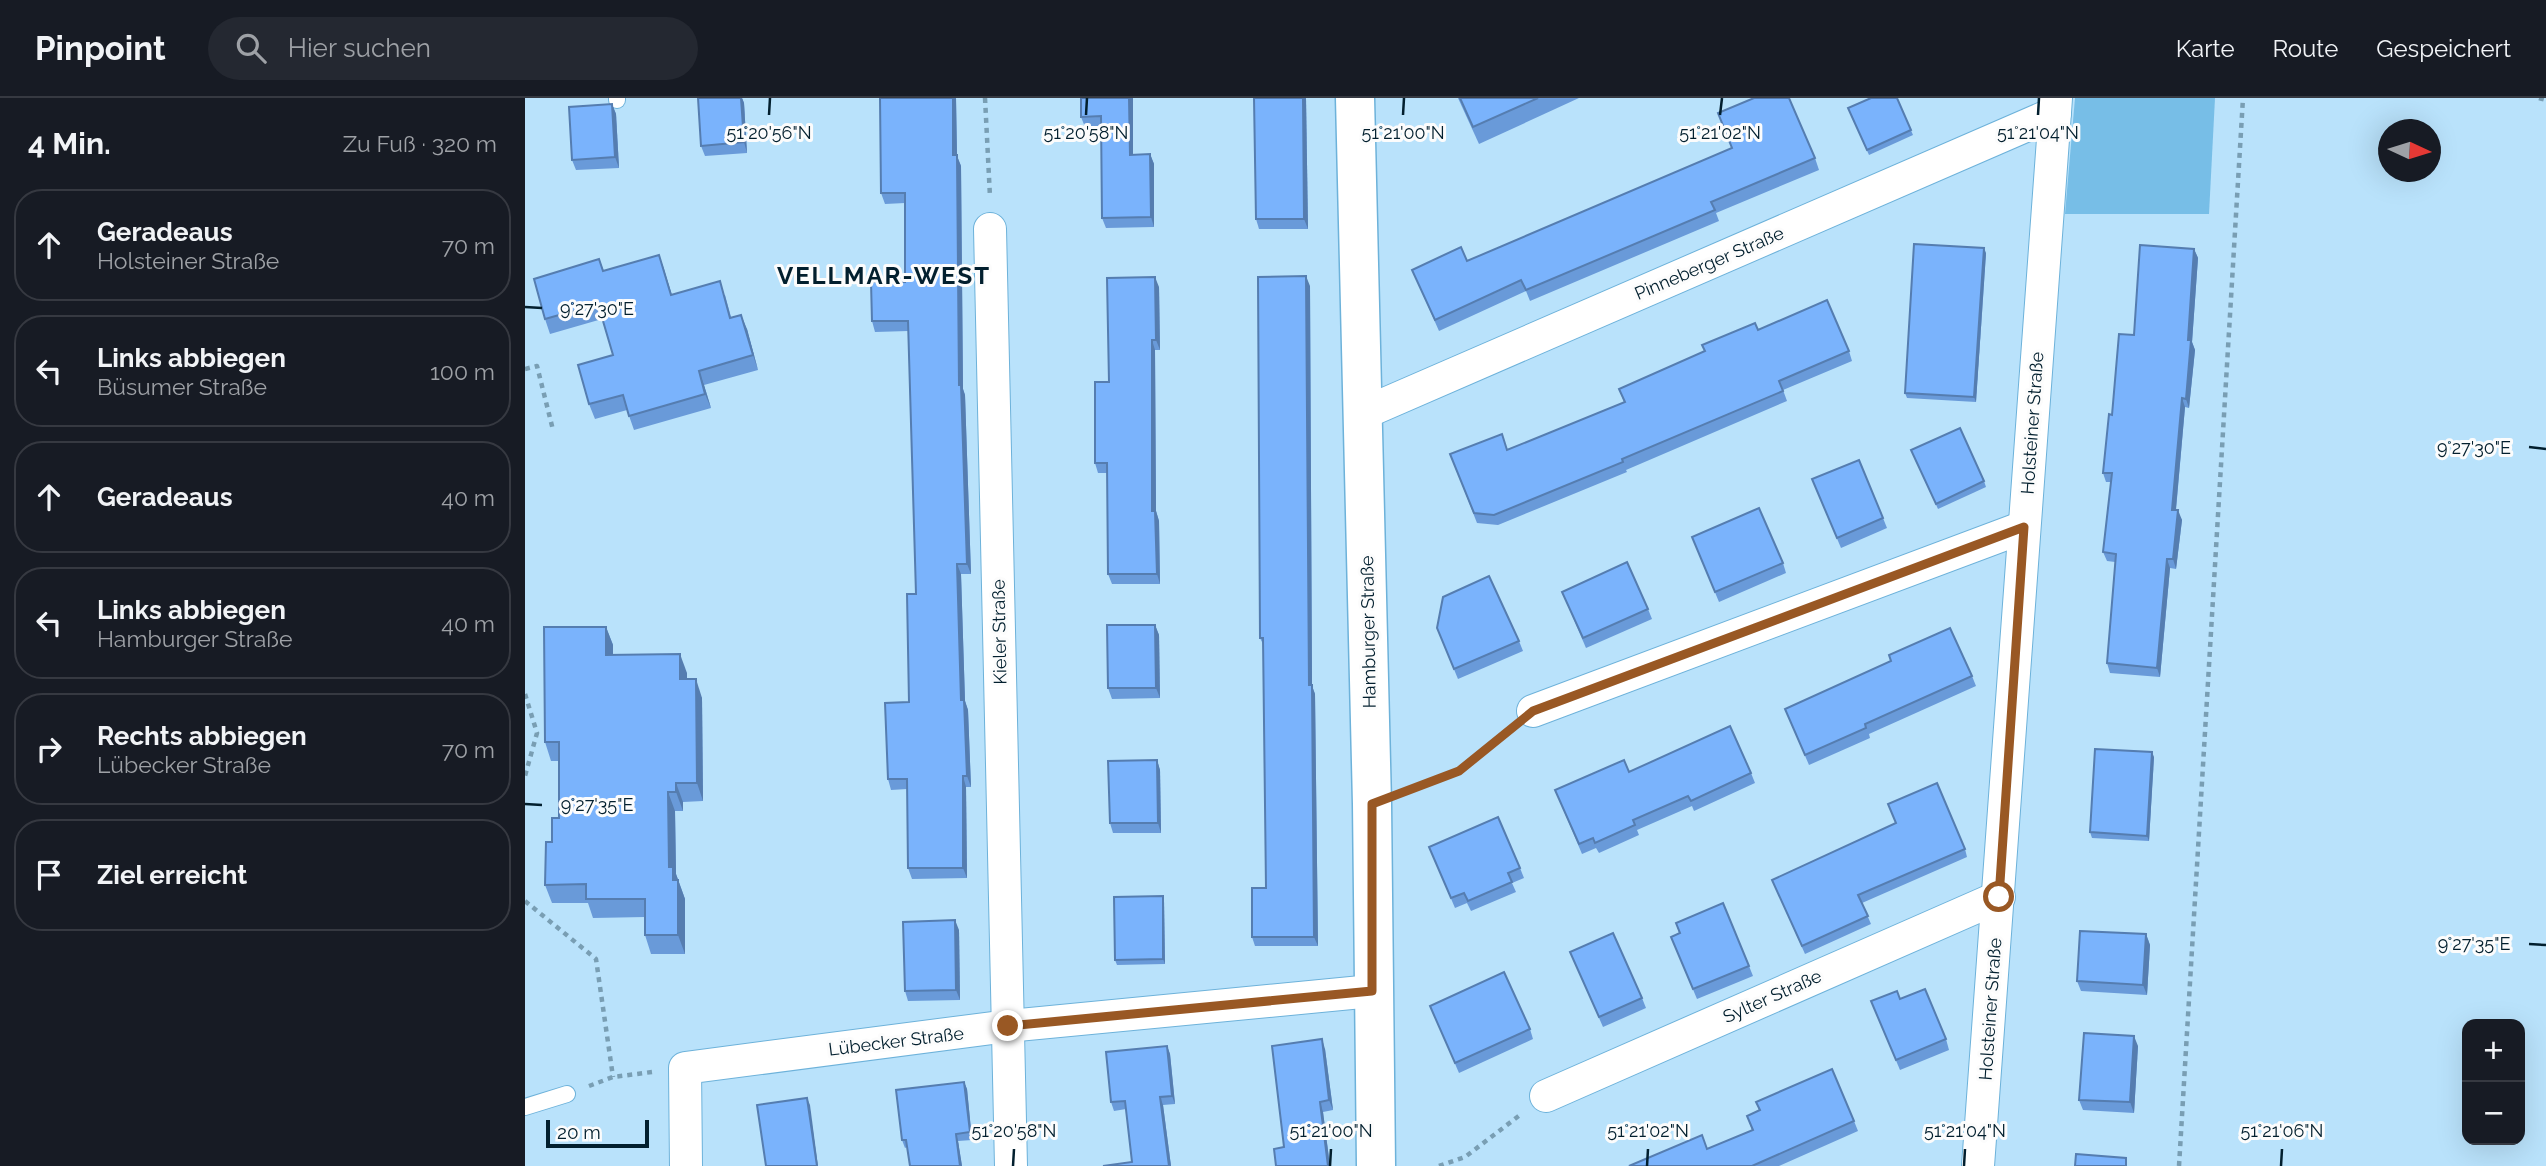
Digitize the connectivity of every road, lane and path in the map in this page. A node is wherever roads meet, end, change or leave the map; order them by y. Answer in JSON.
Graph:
{"nodes":[{"id":1,"x":985,"y":98,"type":"edge"},
{"id":2,"x":1356,"y":98,"type":"edge"},
{"id":3,"x":2243,"y":98,"type":"edge"},
{"id":4,"x":2539,"y":98,"type":"edge"},
{"id":5,"x":2546,"y":100,"type":"edge"},
{"id":6,"x":2055,"y":105,"type":"edge"},
{"id":7,"x":991,"y":229,"type":"joint"},
{"id":8,"x":525,"y":369,"type":"edge"},
{"id":9,"x":1364,"y":413,"type":"junction"},
{"id":10,"x":553,"y":430,"type":"dead end"},
{"id":11,"x":2024,"y":527,"type":"junction"},
{"id":12,"x":525,"y":694,"type":"edge"},
{"id":13,"x":1533,"y":711,"type":"joint"},
{"id":14,"x":525,"y":776,"type":"edge"},
{"id":15,"x":1372,"y":804,"type":"junction"},
{"id":16,"x":1999,"y":897,"type":"junction"},
{"id":17,"x":525,"y":901,"type":"edge"},
{"id":18,"x":1372,"y":991,"type":"junction"},
{"id":19,"x":1008,"y":1026,"type":"junction"},
{"id":20,"x":685,"y":1068,"type":"junction"},
{"id":21,"x":613,"y":1077,"type":"junction"},
{"id":22,"x":568,"y":1094,"type":"joint"},
{"id":23,"x":1546,"y":1096,"type":"joint"},
{"id":24,"x":525,"y":1107,"type":"edge"},
{"id":25,"x":685,"y":1166,"type":"edge"},
{"id":26,"x":1011,"y":1166,"type":"edge"},
{"id":27,"x":1376,"y":1166,"type":"edge"},
{"id":28,"x":1439,"y":1166,"type":"edge"},
{"id":29,"x":1979,"y":1166,"type":"edge"},
{"id":30,"x":2179,"y":1166,"type":"edge"}],
"edges":[{"from":1,"to":7,"type":"path"},
{"from":2,"to":9,"type":"street","name":"Hamburger Straße"},
{"from":3,"to":30,"type":"path"},
{"from":4,"to":5,"type":"path"},
{"from":6,"to":9,"type":"street","name":"Pinneberger Straße"},
{"from":6,"to":11,"type":"street","name":"Holsteiner Straße"},
{"from":7,"to":19,"type":"street","name":"Kieler Straße"},
{"from":8,"to":10,"type":"path"},
{"from":9,"to":15,"type":"street","name":"Hamburger Straße"},
{"from":11,"to":13,"type":"street"},
{"from":11,"to":16,"type":"street","name":"Holsteiner Straße"},
{"from":12,"to":14,"type":"path"},
{"from":13,"to":15,"type":"path"},
{"from":15,"to":18,"type":"street","name":"Hamburger Straße"},
{"from":16,"to":23,"type":"street","name":"Sylter Straße"},
{"from":16,"to":29,"type":"street","name":"Holsteiner Straße"},
{"from":17,"to":21,"type":"path"},
{"from":18,"to":19,"type":"street","name":"Lübecker Straße"},
{"from":18,"to":27,"type":"street","name":"Hamburger Straße"},
{"from":19,"to":20,"type":"street","name":"Lübecker Straße"},
{"from":19,"to":26,"type":"street","name":"Kieler Straße"},
{"from":20,"to":21,"type":"path"},
{"from":20,"to":25,"type":"street"},
{"from":21,"to":22,"type":"path"},
{"from":22,"to":24,"type":"lane"},
{"from":23,"to":28,"type":"path"}]}
